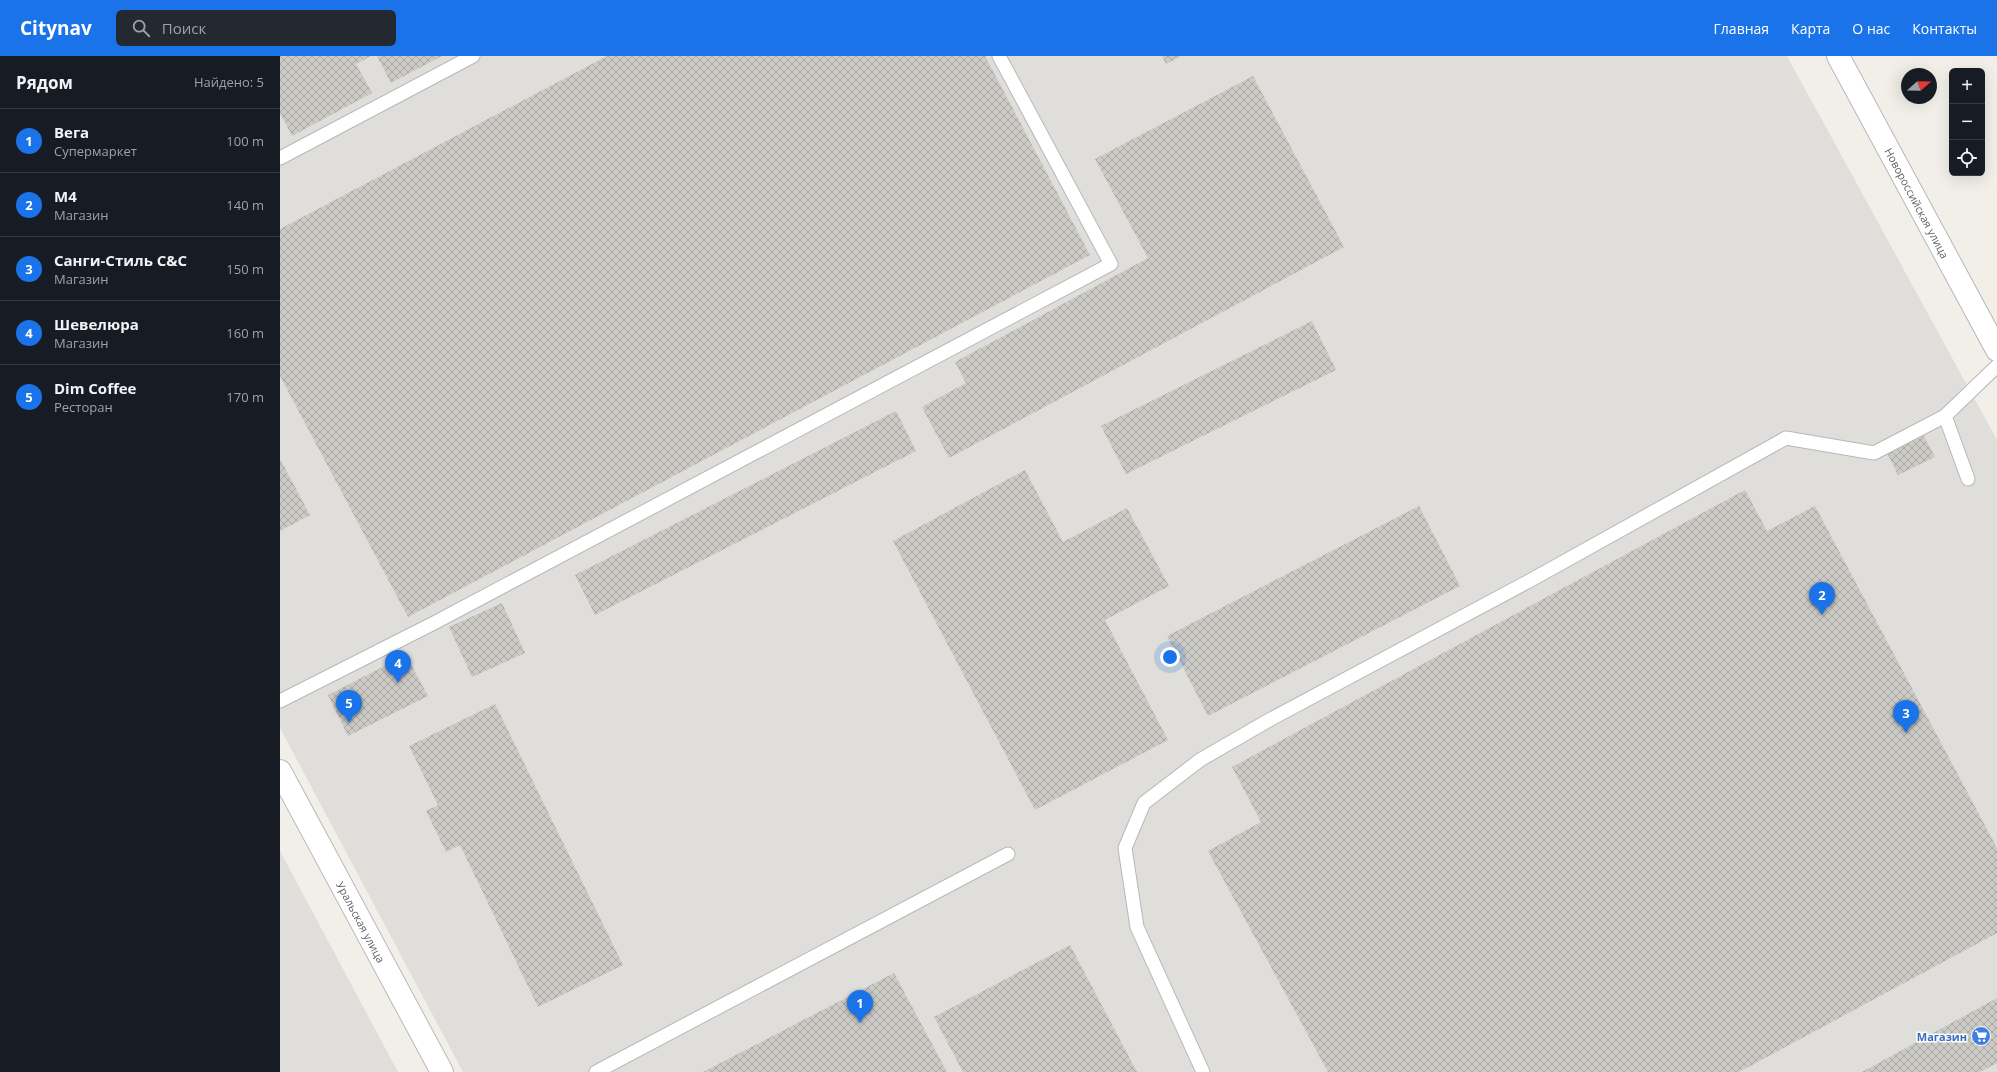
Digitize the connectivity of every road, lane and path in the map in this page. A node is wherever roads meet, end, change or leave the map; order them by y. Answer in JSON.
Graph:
{"nodes":[{"id":1,"x":473,"y":56,"type":"edge"},
{"id":2,"x":999,"y":56,"type":"edge"},
{"id":3,"x":1838,"y":56,"type":"edge"},
{"id":4,"x":280,"y":158,"type":"edge"},
{"id":5,"x":1997,"y":350,"type":"edge"},
{"id":6,"x":1997,"y":366,"type":"edge"},
{"id":7,"x":1945,"y":416,"type":"junction"},
{"id":8,"x":1968,"y":479,"type":"dead end"},
{"id":9,"x":280,"y":701,"type":"edge"},
{"id":10,"x":280,"y":771,"type":"edge"},
{"id":11,"x":280,"y":798,"type":"edge"},
{"id":12,"x":1008,"y":854,"type":"dead end"},
{"id":13,"x":429,"y":1072,"type":"edge"},
{"id":14,"x":442,"y":1072,"type":"edge"},
{"id":15,"x":596,"y":1072,"type":"edge"},
{"id":16,"x":1203,"y":1072,"type":"edge"}],
"edges":[{"from":1,"to":4,"type":"lane"},
{"from":2,"to":9,"type":"lane"},
{"from":3,"to":5,"type":"main road","name":"Новороссийская улица"},
{"from":6,"to":7,"type":"lane"},
{"from":7,"to":8,"type":"lane"},
{"from":7,"to":16,"type":"lane"},
{"from":10,"to":14,"type":"main road","name":"Уральская улица"},
{"from":11,"to":13,"type":"main road","name":"Уральская улица"},
{"from":12,"to":15,"type":"lane"}]}
